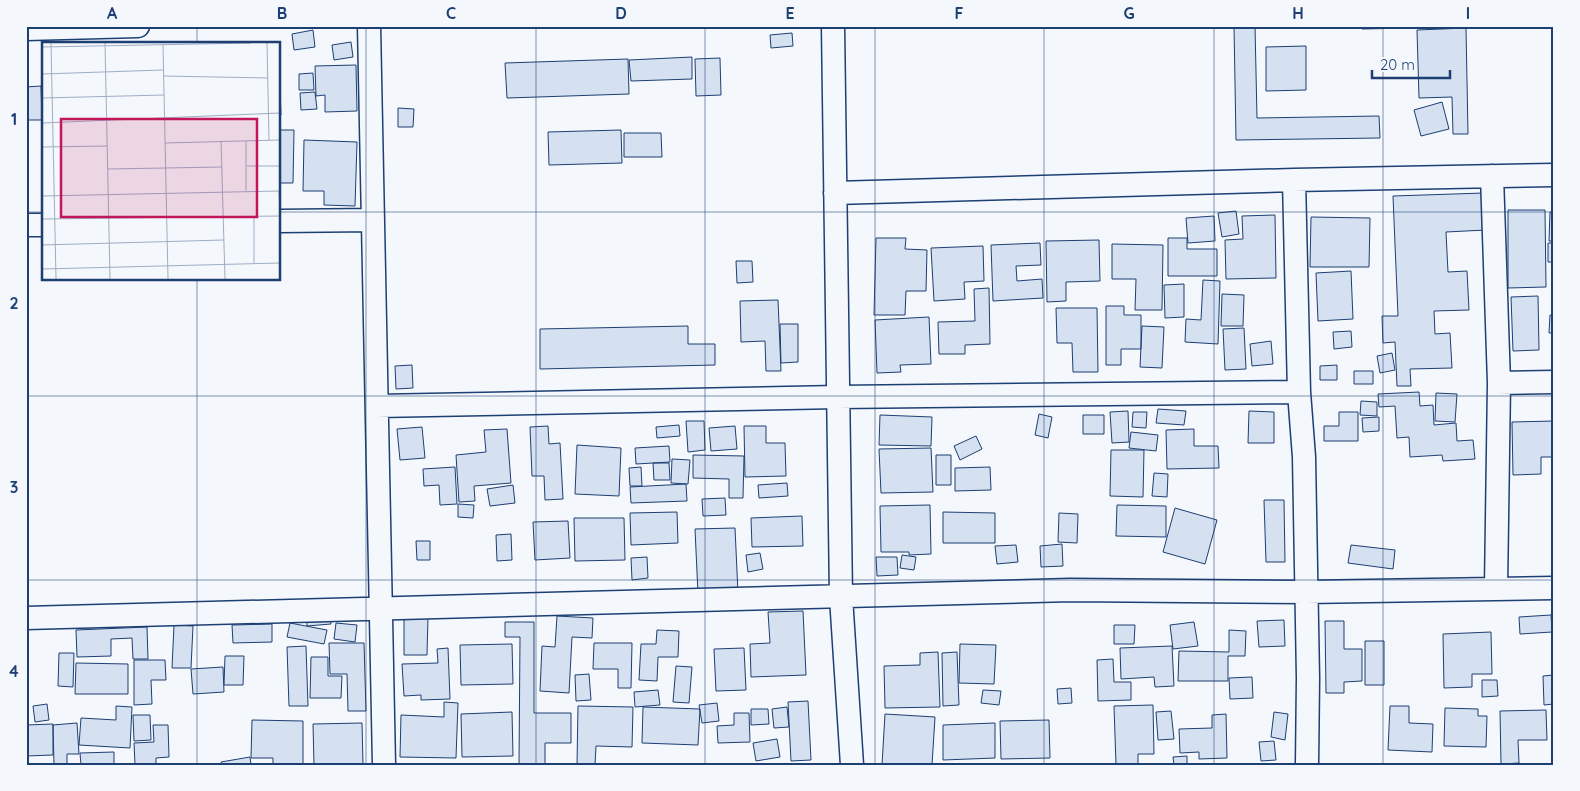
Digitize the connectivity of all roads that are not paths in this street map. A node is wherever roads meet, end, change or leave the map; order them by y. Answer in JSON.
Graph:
{"nodes":[{"id":1,"x":138,"y":26,"type":"edge"},
{"id":2,"x":369,"y":26,"type":"edge"},
{"id":3,"x":833,"y":26,"type":"edge"},
{"id":4,"x":26,"y":29,"type":"edge"},
{"id":5,"x":1554,"y":175,"type":"edge"},
{"id":6,"x":1492,"y":176,"type":"junction"},
{"id":7,"x":1294,"y":180,"type":"junction"},
{"id":8,"x":835,"y":192,"type":"junction"},
{"id":9,"x":373,"y":220,"type":"junction"},
{"id":10,"x":280,"y":222,"type":"edge"},
{"id":11,"x":26,"y":225,"type":"edge"},
{"id":12,"x":42,"y":225,"type":"edge"},
{"id":13,"x":1554,"y":382,"type":"edge"},
{"id":14,"x":1499,"y":383,"type":"junction"},
{"id":15,"x":1299,"y":392,"type":"junction"},
{"id":16,"x":838,"y":397,"type":"junction"},
{"id":17,"x":377,"y":406,"type":"junction"},
{"id":18,"x":1496,"y":588,"type":"junction"},
{"id":19,"x":1554,"y":588,"type":"edge"},
{"id":20,"x":1306,"y":592,"type":"junction"},
{"id":21,"x":841,"y":597,"type":"junction"},
{"id":22,"x":381,"y":608,"type":"junction"},
{"id":23,"x":26,"y":618,"type":"edge"},
{"id":24,"x":384,"y":765,"type":"edge"},
{"id":25,"x":852,"y":765,"type":"edge"},
{"id":26,"x":1307,"y":765,"type":"edge"}],
"edges":[{"from":1,"to":4,"type":"street"},
{"from":2,"to":9,"type":"street"},
{"from":3,"to":8,"type":"street"},
{"from":5,"to":6,"type":"street"},
{"from":6,"to":7,"type":"street"},
{"from":6,"to":14,"type":"street"},
{"from":7,"to":8,"type":"street"},
{"from":7,"to":15,"type":"street"},
{"from":8,"to":16,"type":"street"},
{"from":9,"to":10,"type":"street"},
{"from":9,"to":17,"type":"street"},
{"from":11,"to":12,"type":"street"},
{"from":13,"to":14,"type":"street"},
{"from":14,"to":18,"type":"street"},
{"from":15,"to":16,"type":"street"},
{"from":15,"to":20,"type":"street"},
{"from":16,"to":17,"type":"street"},
{"from":16,"to":21,"type":"street"},
{"from":17,"to":22,"type":"street"},
{"from":18,"to":19,"type":"street"},
{"from":18,"to":20,"type":"street"},
{"from":20,"to":21,"type":"street"},
{"from":20,"to":26,"type":"street"},
{"from":21,"to":22,"type":"street"},
{"from":21,"to":25,"type":"street"},
{"from":22,"to":23,"type":"street"},
{"from":22,"to":24,"type":"street"}]}
